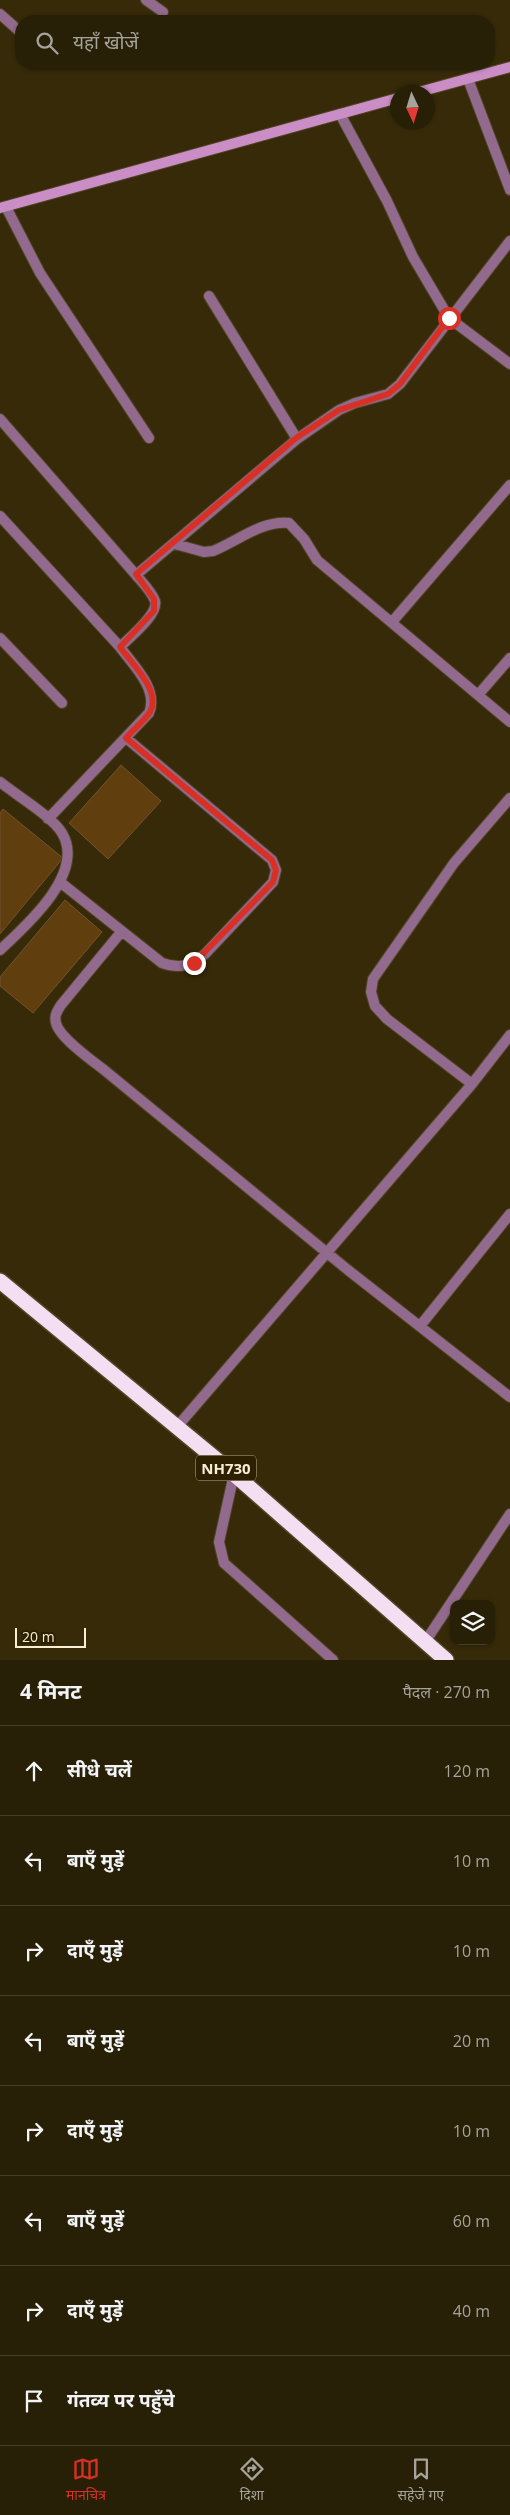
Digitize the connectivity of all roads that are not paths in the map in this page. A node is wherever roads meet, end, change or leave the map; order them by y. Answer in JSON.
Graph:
{"nodes":[{"id":1,"x":146,"y":0,"type":"edge"},
{"id":2,"x":163,"y":12,"type":"dead end"},
{"id":3,"x":0,"y":14,"type":"edge"},
{"id":4,"x":15,"y":27,"type":"edge"},
{"id":5,"x":510,"y":67,"type":"edge"},
{"id":6,"x":468,"y":79,"type":"junction"},
{"id":7,"x":435,"y":88,"type":"edge"},
{"id":8,"x":390,"y":100,"type":"edge"},
{"id":9,"x":340,"y":114,"type":"junction"},
{"id":10,"x":510,"y":190,"type":"edge"},
{"id":11,"x":3,"y":208,"type":"edge"},
{"id":12,"x":510,"y":241,"type":"edge"},
{"id":13,"x":209,"y":296,"type":"dead end"},
{"id":14,"x":449,"y":318,"type":"junction"},
{"id":15,"x":510,"y":364,"type":"edge"},
{"id":16,"x":0,"y":419,"type":"edge"},
{"id":17,"x":149,"y":438,"type":"dead end"},
{"id":18,"x":296,"y":438,"type":"junction"},
{"id":19,"x":510,"y":485,"type":"edge"},
{"id":20,"x":0,"y":516,"type":"edge"},
{"id":21,"x":175,"y":544,"type":"junction"},
{"id":22,"x":136,"y":574,"type":"junction"},
{"id":23,"x":392,"y":622,"type":"junction"},
{"id":24,"x":0,"y":638,"type":"edge"},
{"id":25,"x":120,"y":647,"type":"junction"},
{"id":26,"x":510,"y":658,"type":"edge"},
{"id":27,"x":478,"y":695,"type":"junction"},
{"id":28,"x":62,"y":703,"type":"dead end"},
{"id":29,"x":510,"y":722,"type":"edge"},
{"id":30,"x":126,"y":738,"type":"junction"},
{"id":31,"x":0,"y":782,"type":"edge"},
{"id":32,"x":510,"y":798,"type":"edge"},
{"id":33,"x":48,"y":819,"type":"junction"},
{"id":34,"x":60,"y":882,"type":"junction"},
{"id":35,"x":122,"y":932,"type":"junction"},
{"id":36,"x":0,"y":950,"type":"edge"},
{"id":37,"x":510,"y":1035,"type":"edge"},
{"id":38,"x":472,"y":1084,"type":"junction"},
{"id":39,"x":510,"y":1214,"type":"edge"},
{"id":40,"x":328,"y":1253,"type":"junction"},
{"id":41,"x":0,"y":1281,"type":"edge"},
{"id":42,"x":420,"y":1326,"type":"junction"},
{"id":43,"x":510,"y":1396,"type":"edge"},
{"id":44,"x":176,"y":1428,"type":"junction"},
{"id":45,"x":234,"y":1474,"type":"junction"},
{"id":46,"x":510,"y":1514,"type":"edge"},
{"id":47,"x":425,"y":1642,"type":"junction"},
{"id":48,"x":333,"y":1660,"type":"edge"},
{"id":49,"x":446,"y":1660,"type":"edge"}],
"edges":[{"from":1,"to":2,"type":"street"},
{"from":3,"to":4,"type":"street"},
{"from":5,"to":6,"type":"main road"},
{"from":6,"to":7,"type":"main road"},
{"from":6,"to":10,"type":"street"},
{"from":8,"to":9,"type":"main road"},
{"from":9,"to":11,"type":"main road"},
{"from":9,"to":14,"type":"street"},
{"from":11,"to":17,"type":"street"},
{"from":12,"to":14,"type":"street"},
{"from":13,"to":18,"type":"street"},
{"from":14,"to":15,"type":"street"},
{"from":14,"to":18,"type":"street"},
{"from":16,"to":22,"type":"street"},
{"from":18,"to":21,"type":"street"},
{"from":19,"to":23,"type":"street"},
{"from":20,"to":25,"type":"street"},
{"from":21,"to":22,"type":"street"},
{"from":21,"to":23,"type":"street"},
{"from":22,"to":25,"type":"street"},
{"from":23,"to":27,"type":"street"},
{"from":24,"to":28,"type":"street"},
{"from":25,"to":30,"type":"street"},
{"from":26,"to":27,"type":"street"},
{"from":27,"to":29,"type":"street"},
{"from":30,"to":33,"type":"street"},
{"from":30,"to":35,"type":"street"},
{"from":31,"to":33,"type":"street"},
{"from":32,"to":38,"type":"street"},
{"from":33,"to":34,"type":"street"},
{"from":34,"to":35,"type":"street"},
{"from":34,"to":36,"type":"street"},
{"from":35,"to":40,"type":"street"},
{"from":37,"to":38,"type":"street"},
{"from":38,"to":40,"type":"street"},
{"from":39,"to":42,"type":"street"},
{"from":40,"to":42,"type":"street"},
{"from":40,"to":44,"type":"street"},
{"from":41,"to":44,"type":"highway","number":"NH730"},
{"from":42,"to":43,"type":"street"},
{"from":44,"to":45,"type":"highway","number":"NH730"},
{"from":45,"to":47,"type":"highway","number":"NH730"},
{"from":45,"to":48,"type":"street"},
{"from":46,"to":47,"type":"street"},
{"from":47,"to":49,"type":"highway","number":"NH730"}]}
